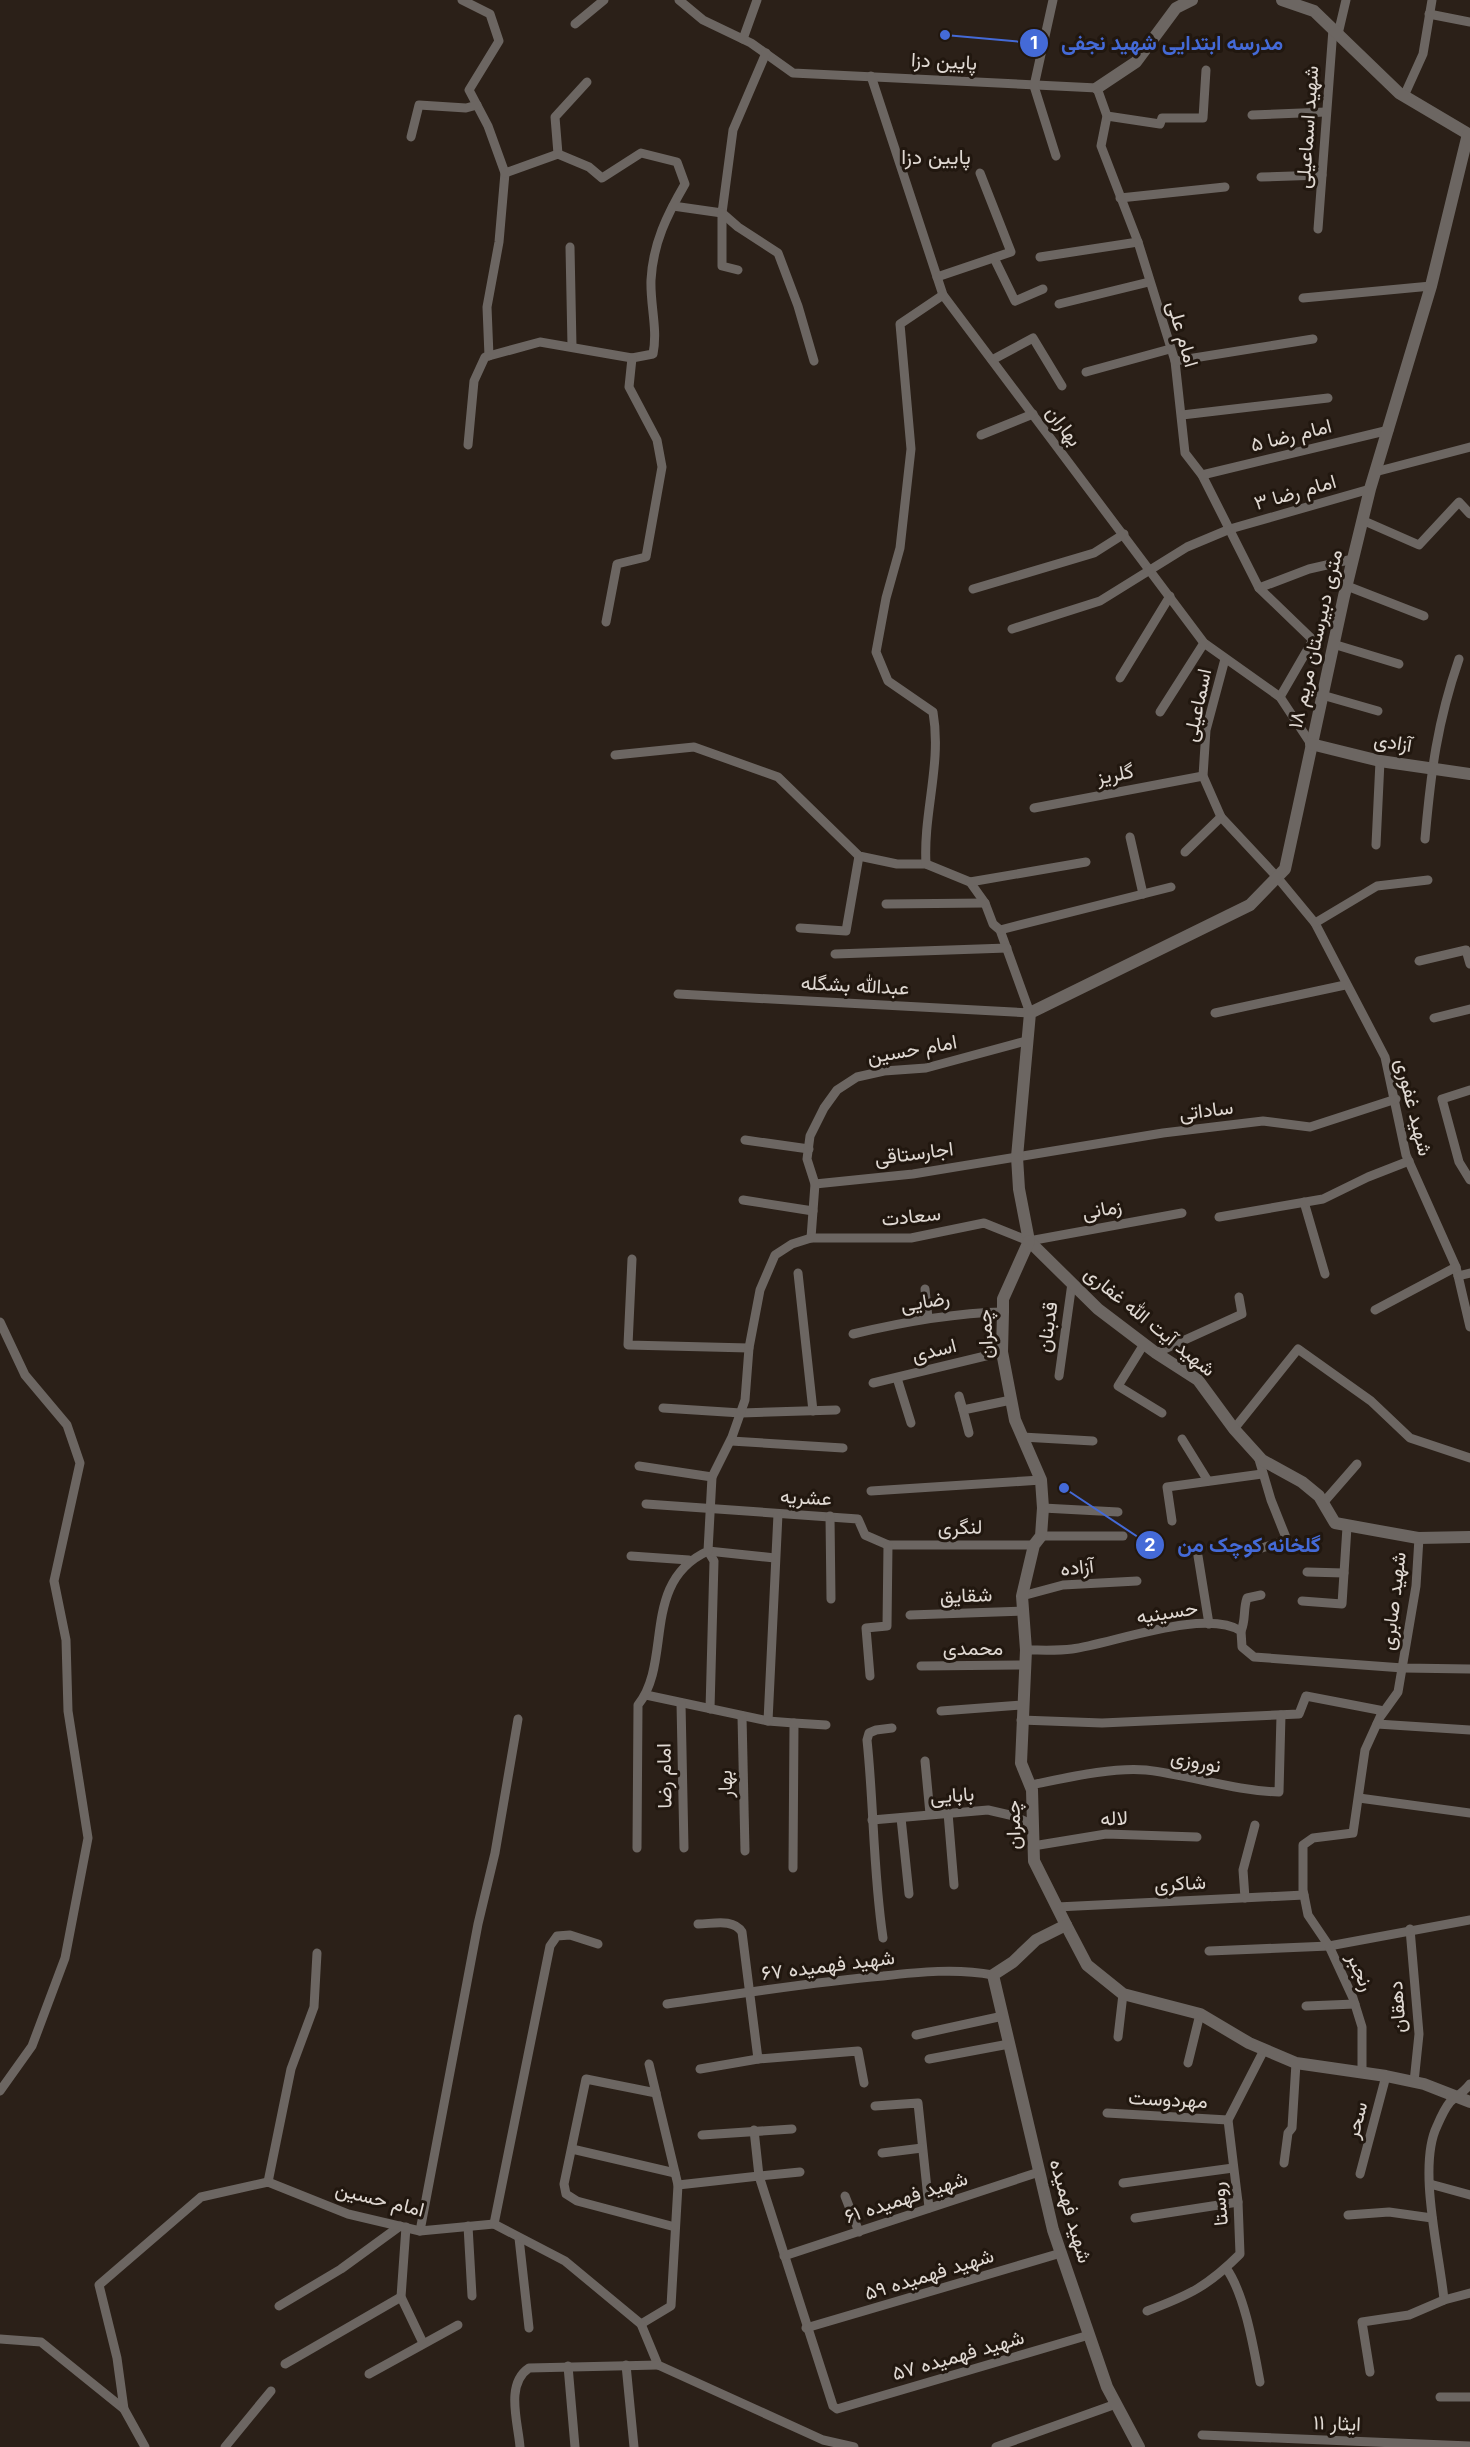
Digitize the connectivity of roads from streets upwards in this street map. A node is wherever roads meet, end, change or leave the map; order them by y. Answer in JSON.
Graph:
{"nodes":[{"id":1,"x":462,"y":0,"type":"edge"},
{"id":2,"x":604,"y":0,"type":"edge"},
{"id":3,"x":679,"y":0,"type":"edge"},
{"id":4,"x":756,"y":0,"type":"edge"},
{"id":5,"x":1053,"y":0,"type":"edge"},
{"id":6,"x":1192,"y":0,"type":"edge"},
{"id":7,"x":1282,"y":0,"type":"edge"},
{"id":8,"x":1346,"y":0,"type":"edge"},
{"id":9,"x":1432,"y":0,"type":"edge"},
{"id":10,"x":1429,"y":14,"type":"junction"},
{"id":11,"x":1470,"y":22,"type":"edge"},
{"id":12,"x":575,"y":24,"type":"dead end"},
{"id":13,"x":1335,"y":32,"type":"junction"},
{"id":14,"x":743,"y":39,"type":"junction"},
{"id":15,"x":766,"y":53,"type":"junction"},
{"id":16,"x":1206,"y":70,"type":"dead end"},
{"id":17,"x":871,"y":76,"type":"junction"},
{"id":18,"x":587,"y":82,"type":"dead end"},
{"id":19,"x":1034,"y":86,"type":"junction"},
{"id":20,"x":1097,"y":88,"type":"junction"},
{"id":21,"x":1404,"y":96,"type":"junction"},
{"id":22,"x":477,"y":105,"type":"junction"},
{"id":23,"x":1326,"y":112,"type":"junction"},
{"id":24,"x":1252,"y":115,"type":"dead end"},
{"id":25,"x":1107,"y":116,"type":"junction"},
{"id":26,"x":1469,"y":134,"type":"edge"},
{"id":27,"x":411,"y":137,"type":"dead end"},
{"id":28,"x":558,"y":154,"type":"junction"},
{"id":29,"x":1056,"y":156,"type":"dead end"},
{"id":30,"x":505,"y":173,"type":"junction"},
{"id":31,"x":980,"y":173,"type":"dead end"},
{"id":32,"x":1322,"y":176,"type":"junction"},
{"id":33,"x":1261,"y":177,"type":"dead end"},
{"id":34,"x":1225,"y":187,"type":"dead end"},
{"id":35,"x":1120,"y":198,"type":"junction"},
{"id":36,"x":673,"y":206,"type":"junction"},
{"id":37,"x":722,"y":213,"type":"junction"},
{"id":38,"x":1318,"y":229,"type":"dead end"},
{"id":39,"x":1138,"y":242,"type":"junction"},
{"id":40,"x":570,"y":247,"type":"dead end"},
{"id":41,"x":1040,"y":257,"type":"dead end"},
{"id":42,"x":994,"y":258,"type":"junction"},
{"id":43,"x":738,"y":270,"type":"dead end"},
{"id":44,"x":937,"y":277,"type":"junction"},
{"id":45,"x":1149,"y":282,"type":"junction"},
{"id":46,"x":1431,"y":286,"type":"junction"},
{"id":47,"x":1043,"y":289,"type":"dead end"},
{"id":48,"x":943,"y":295,"type":"junction"},
{"id":49,"x":1303,"y":298,"type":"dead end"},
{"id":50,"x":1059,"y":304,"type":"dead end"},
{"id":51,"x":1313,"y":339,"type":"dead end"},
{"id":52,"x":572,"y":346,"type":"junction"},
{"id":53,"x":1170,"y":349,"type":"junction"},
{"id":54,"x":489,"y":356,"type":"junction"},
{"id":55,"x":632,"y":358,"type":"junction"},
{"id":56,"x":992,"y":360,"type":"junction"},
{"id":57,"x":814,"y":361,"type":"dead end"},
{"id":58,"x":1175,"y":361,"type":"junction"},
{"id":59,"x":1086,"y":372,"type":"dead end"},
{"id":60,"x":1062,"y":386,"type":"dead end"},
{"id":61,"x":1328,"y":398,"type":"dead end"},
{"id":62,"x":1033,"y":414,"type":"junction"},
{"id":63,"x":1182,"y":415,"type":"junction"},
{"id":64,"x":1389,"y":430,"type":"junction"},
{"id":65,"x":981,"y":435,"type":"dead end"},
{"id":66,"x":468,"y":445,"type":"dead end"},
{"id":67,"x":1470,"y":447,"type":"edge"},
{"id":68,"x":1375,"y":472,"type":"junction"},
{"id":69,"x":1202,"y":475,"type":"junction"},
{"id":70,"x":1370,"y":489,"type":"junction"},
{"id":71,"x":1470,"y":514,"type":"edge"},
{"id":72,"x":1362,"y":520,"type":"junction"},
{"id":73,"x":1230,"y":529,"type":"junction"},
{"id":74,"x":1124,"y":534,"type":"junction"},
{"id":75,"x":1353,"y":559,"type":"junction"},
{"id":76,"x":1150,"y":569,"type":"junction"},
{"id":77,"x":1257,"y":585,"type":"junction"},
{"id":78,"x":1347,"y":586,"type":"junction"},
{"id":79,"x":973,"y":588,"type":"dead end"},
{"id":80,"x":1170,"y":596,"type":"junction"},
{"id":81,"x":1424,"y":616,"type":"dead end"},
{"id":82,"x":606,"y":622,"type":"dead end"},
{"id":83,"x":1012,"y":629,"type":"dead end"},
{"id":84,"x":1204,"y":643,"type":"junction"},
{"id":85,"x":1333,"y":644,"type":"junction"},
{"id":86,"x":1225,"y":659,"type":"junction"},
{"id":87,"x":1459,"y":659,"type":"dead end"},
{"id":88,"x":1399,"y":664,"type":"dead end"},
{"id":89,"x":1120,"y":678,"type":"dead end"},
{"id":90,"x":1322,"y":695,"type":"junction"},
{"id":91,"x":1280,"y":697,"type":"junction"},
{"id":92,"x":1378,"y":711,"type":"dead end"},
{"id":93,"x":1160,"y":712,"type":"dead end"},
{"id":94,"x":1311,"y":744,"type":"junction"},
{"id":95,"x":615,"y":755,"type":"dead end"},
{"id":96,"x":1380,"y":761,"type":"junction"},
{"id":97,"x":1431,"y":767,"type":"junction"},
{"id":98,"x":1470,"y":774,"type":"edge"},
{"id":99,"x":1203,"y":776,"type":"junction"},
{"id":100,"x":1034,"y":808,"type":"dead end"},
{"id":101,"x":1221,"y":818,"type":"junction"},
{"id":102,"x":1130,"y":837,"type":"dead end"},
{"id":103,"x":1425,"y":839,"type":"dead end"},
{"id":104,"x":1376,"y":845,"type":"dead end"},
{"id":105,"x":1185,"y":852,"type":"dead end"},
{"id":106,"x":859,"y":856,"type":"junction"},
{"id":107,"x":1086,"y":862,"type":"dead end"},
{"id":108,"x":926,"y":864,"type":"junction"},
{"id":109,"x":1277,"y":877,"type":"junction"},
{"id":110,"x":1428,"y":880,"type":"dead end"},
{"id":111,"x":970,"y":882,"type":"junction"},
{"id":112,"x":1172,"y":887,"type":"dead end"},
{"id":113,"x":1143,"y":894,"type":"junction"},
{"id":114,"x":985,"y":903,"type":"junction"},
{"id":115,"x":886,"y":904,"type":"dead end"},
{"id":116,"x":1315,"y":923,"type":"junction"},
{"id":117,"x":800,"y":928,"type":"dead end"},
{"id":118,"x":1000,"y":930,"type":"junction"},
{"id":119,"x":1007,"y":948,"type":"junction"},
{"id":120,"x":835,"y":954,"type":"dead end"},
{"id":121,"x":1419,"y":960,"type":"dead end"},
{"id":122,"x":1470,"y":964,"type":"edge"},
{"id":123,"x":1345,"y":985,"type":"junction"},
{"id":124,"x":678,"y":994,"type":"dead end"},
{"id":125,"x":1470,"y":1009,"type":"edge"},
{"id":126,"x":1030,"y":1013,"type":"junction"},
{"id":127,"x":1215,"y":1013,"type":"dead end"},
{"id":128,"x":1434,"y":1018,"type":"dead end"},
{"id":129,"x":1026,"y":1041,"type":"junction"},
{"id":130,"x":1470,"y":1090,"type":"edge"},
{"id":131,"x":1396,"y":1099,"type":"junction"},
{"id":132,"x":745,"y":1140,"type":"dead end"},
{"id":133,"x":809,"y":1149,"type":"junction"},
{"id":134,"x":1017,"y":1157,"type":"junction"},
{"id":135,"x":1409,"y":1161,"type":"junction"},
{"id":136,"x":1470,"y":1180,"type":"edge"},
{"id":137,"x":815,"y":1184,"type":"junction"},
{"id":138,"x":742,"y":1200,"type":"dead end"},
{"id":139,"x":1304,"y":1202,"type":"junction"},
{"id":140,"x":813,"y":1211,"type":"junction"},
{"id":141,"x":1182,"y":1213,"type":"dead end"},
{"id":142,"x":1219,"y":1217,"type":"dead end"},
{"id":143,"x":811,"y":1238,"type":"junction"},
{"id":144,"x":1029,"y":1241,"type":"junction"},
{"id":145,"x":632,"y":1259,"type":"dead end"},
{"id":146,"x":1457,"y":1271,"type":"junction"},
{"id":147,"x":798,"y":1273,"type":"dead end"},
{"id":148,"x":1470,"y":1273,"type":"edge"},
{"id":149,"x":1325,"y":1274,"type":"dead end"},
{"id":150,"x":1072,"y":1283,"type":"junction"},
{"id":151,"x":925,"y":1289,"type":"dead end"},
{"id":152,"x":1239,"y":1297,"type":"dead end"},
{"id":153,"x":1375,"y":1310,"type":"dead end"},
{"id":154,"x":1003,"y":1312,"type":"junction"},
{"id":155,"x":928,"y":1318,"type":"junction"},
{"id":156,"x":0,"y":1322,"type":"edge"},
{"id":157,"x":1470,"y":1327,"type":"edge"},
{"id":158,"x":853,"y":1334,"type":"dead end"},
{"id":159,"x":1144,"y":1344,"type":"junction"},
{"id":160,"x":749,"y":1348,"type":"junction"},
{"id":161,"x":1002,"y":1352,"type":"junction"},
{"id":162,"x":1156,"y":1353,"type":"junction"},
{"id":163,"x":1059,"y":1376,"type":"dead end"},
{"id":164,"x":897,"y":1378,"type":"junction"},
{"id":165,"x":873,"y":1383,"type":"dead end"},
{"id":166,"x":959,"y":1396,"type":"dead end"},
{"id":167,"x":1011,"y":1400,"type":"junction"},
{"id":168,"x":663,"y":1408,"type":"dead end"},
{"id":169,"x":836,"y":1410,"type":"dead end"},
{"id":170,"x":963,"y":1410,"type":"junction"},
{"id":171,"x":813,"y":1411,"type":"junction"},
{"id":172,"x":741,"y":1413,"type":"junction"},
{"id":173,"x":1162,"y":1413,"type":"dead end"},
{"id":174,"x":911,"y":1423,"type":"dead end"},
{"id":175,"x":1234,"y":1430,"type":"junction"},
{"id":176,"x":969,"y":1433,"type":"dead end"},
{"id":177,"x":1022,"y":1437,"type":"junction"},
{"id":178,"x":1182,"y":1439,"type":"dead end"},
{"id":179,"x":731,"y":1441,"type":"junction"},
{"id":180,"x":1093,"y":1441,"type":"dead end"},
{"id":181,"x":843,"y":1448,"type":"dead end"},
{"id":182,"x":1258,"y":1456,"type":"junction"},
{"id":183,"x":1470,"y":1458,"type":"edge"},
{"id":184,"x":1357,"y":1464,"type":"dead end"},
{"id":185,"x":639,"y":1466,"type":"dead end"},
{"id":186,"x":1262,"y":1474,"type":"junction"},
{"id":187,"x":712,"y":1477,"type":"junction"},
{"id":188,"x":1041,"y":1480,"type":"junction"},
{"id":189,"x":1208,"y":1481,"type":"junction"},
{"id":190,"x":871,"y":1491,"type":"dead end"},
{"id":191,"x":1323,"y":1503,"type":"junction"},
{"id":192,"x":646,"y":1504,"type":"dead end"},
{"id":193,"x":1043,"y":1508,"type":"junction"},
{"id":194,"x":710,"y":1509,"type":"junction"},
{"id":195,"x":1118,"y":1512,"type":"dead end"},
{"id":196,"x":778,"y":1514,"type":"junction"},
{"id":197,"x":830,"y":1516,"type":"junction"},
{"id":198,"x":1172,"y":1521,"type":"dead end"},
{"id":199,"x":1347,"y":1527,"type":"junction"},
{"id":200,"x":1123,"y":1536,"type":"dead end"},
{"id":201,"x":1470,"y":1537,"type":"edge"},
{"id":202,"x":1419,"y":1538,"type":"junction"},
{"id":203,"x":1038,"y":1540,"type":"junction"},
{"id":204,"x":888,"y":1545,"type":"junction"},
{"id":205,"x":708,"y":1551,"type":"junction"},
{"id":206,"x":1249,"y":1552,"type":"dead end"},
{"id":207,"x":631,"y":1556,"type":"dead end"},
{"id":208,"x":1198,"y":1556,"type":"dead end"},
{"id":209,"x":775,"y":1558,"type":"junction"},
{"id":210,"x":689,"y":1560,"type":"junction"},
{"id":211,"x":1307,"y":1572,"type":"dead end"},
{"id":212,"x":1344,"y":1574,"type":"junction"},
{"id":213,"x":1137,"y":1581,"type":"dead end"},
{"id":214,"x":1261,"y":1595,"type":"dead end"},
{"id":215,"x":1022,"y":1596,"type":"junction"},
{"id":216,"x":831,"y":1599,"type":"dead end"},
{"id":217,"x":1302,"y":1601,"type":"dead end"},
{"id":218,"x":1023,"y":1611,"type":"junction"},
{"id":219,"x":910,"y":1615,"type":"dead end"},
{"id":220,"x":1209,"y":1624,"type":"junction"},
{"id":221,"x":1241,"y":1631,"type":"junction"},
{"id":222,"x":1026,"y":1650,"type":"junction"},
{"id":223,"x":1024,"y":1665,"type":"junction"},
{"id":224,"x":921,"y":1666,"type":"dead end"},
{"id":225,"x":1402,"y":1668,"type":"junction"},
{"id":226,"x":1470,"y":1669,"type":"edge"},
{"id":227,"x":870,"y":1676,"type":"dead end"},
{"id":228,"x":646,"y":1695,"type":"junction"},
{"id":229,"x":681,"y":1703,"type":"junction"},
{"id":230,"x":1022,"y":1705,"type":"junction"},
{"id":231,"x":710,"y":1709,"type":"junction"},
{"id":232,"x":941,"y":1711,"type":"dead end"},
{"id":233,"x":1384,"y":1711,"type":"junction"},
{"id":234,"x":1281,"y":1715,"type":"junction"},
{"id":235,"x":742,"y":1716,"type":"junction"},
{"id":236,"x":518,"y":1719,"type":"dead end"},
{"id":237,"x":1022,"y":1720,"type":"junction"},
{"id":238,"x":768,"y":1721,"type":"junction"},
{"id":239,"x":794,"y":1723,"type":"junction"},
{"id":240,"x":1377,"y":1724,"type":"junction"},
{"id":241,"x":826,"y":1725,"type":"dead end"},
{"id":242,"x":892,"y":1728,"type":"dead end"},
{"id":243,"x":1470,"y":1730,"type":"edge"},
{"id":244,"x":925,"y":1761,"type":"dead end"},
{"id":245,"x":1031,"y":1785,"type":"junction"},
{"id":246,"x":1359,"y":1798,"type":"junction"},
{"id":247,"x":948,"y":1813,"type":"junction"},
{"id":248,"x":1470,"y":1813,"type":"edge"},
{"id":249,"x":930,"y":1814,"type":"junction"},
{"id":250,"x":901,"y":1818,"type":"junction"},
{"id":251,"x":872,"y":1820,"type":"junction"},
{"id":252,"x":1033,"y":1825,"type":"junction"},
{"id":253,"x":1255,"y":1825,"type":"dead end"},
{"id":254,"x":1197,"y":1837,"type":"dead end"},
{"id":255,"x":1033,"y":1846,"type":"junction"},
{"id":256,"x":637,"y":1848,"type":"dead end"},
{"id":257,"x":684,"y":1848,"type":"dead end"},
{"id":258,"x":745,"y":1851,"type":"dead end"},
{"id":259,"x":793,"y":1868,"type":"dead end"},
{"id":260,"x":954,"y":1885,"type":"dead end"},
{"id":261,"x":909,"y":1894,"type":"dead end"},
{"id":262,"x":1304,"y":1895,"type":"junction"},
{"id":263,"x":1245,"y":1898,"type":"junction"},
{"id":264,"x":1057,"y":1907,"type":"junction"},
{"id":265,"x":1470,"y":1920,"type":"edge"},
{"id":266,"x":698,"y":1924,"type":"dead end"},
{"id":267,"x":1066,"y":1924,"type":"junction"},
{"id":268,"x":1410,"y":1929,"type":"junction"},
{"id":269,"x":883,"y":1938,"type":"dead end"},
{"id":270,"x":598,"y":1944,"type":"dead end"},
{"id":271,"x":1329,"y":1946,"type":"junction"},
{"id":272,"x":1209,"y":1951,"type":"dead end"},
{"id":273,"x":317,"y":1953,"type":"dead end"},
{"id":274,"x":993,"y":1975,"type":"junction"},
{"id":275,"x":749,"y":1993,"type":"junction"},
{"id":276,"x":1123,"y":1994,"type":"junction"},
{"id":277,"x":667,"y":2004,"type":"dead end"},
{"id":278,"x":1355,"y":2004,"type":"junction"},
{"id":279,"x":1306,"y":2006,"type":"dead end"},
{"id":280,"x":1200,"y":2014,"type":"junction"},
{"id":281,"x":1002,"y":2016,"type":"junction"},
{"id":282,"x":916,"y":2035,"type":"dead end"},
{"id":283,"x":1118,"y":2037,"type":"dead end"},
{"id":284,"x":1009,"y":2044,"type":"junction"},
{"id":285,"x":1264,"y":2050,"type":"junction"},
{"id":286,"x":758,"y":2059,"type":"junction"},
{"id":287,"x":929,"y":2059,"type":"dead end"},
{"id":288,"x":1188,"y":2063,"type":"dead end"},
{"id":289,"x":1296,"y":2063,"type":"junction"},
{"id":290,"x":649,"y":2064,"type":"dead end"},
{"id":291,"x":700,"y":2068,"type":"dead end"},
{"id":292,"x":1362,"y":2070,"type":"junction"},
{"id":293,"x":1386,"y":2076,"type":"junction"},
{"id":294,"x":1413,"y":2082,"type":"junction"},
{"id":295,"x":864,"y":2083,"type":"dead end"},
{"id":296,"x":1470,"y":2084,"type":"edge"},
{"id":297,"x":0,"y":2091,"type":"edge"},
{"id":298,"x":656,"y":2093,"type":"junction"},
{"id":299,"x":1465,"y":2099,"type":"edge"},
{"id":300,"x":875,"y":2106,"type":"dead end"},
{"id":301,"x":1107,"y":2113,"type":"dead end"},
{"id":302,"x":1228,"y":2120,"type":"junction"},
{"id":303,"x":792,"y":2128,"type":"dead end"},
{"id":304,"x":754,"y":2130,"type":"junction"},
{"id":305,"x":702,"y":2135,"type":"dead end"},
{"id":306,"x":922,"y":2148,"type":"junction"},
{"id":307,"x":572,"y":2149,"type":"junction"},
{"id":308,"x":882,"y":2153,"type":"dead end"},
{"id":309,"x":1284,"y":2163,"type":"dead end"},
{"id":310,"x":1233,"y":2168,"type":"junction"},
{"id":311,"x":800,"y":2172,"type":"dead end"},
{"id":312,"x":1039,"y":2172,"type":"junction"},
{"id":313,"x":675,"y":2173,"type":"junction"},
{"id":314,"x":1360,"y":2174,"type":"dead end"},
{"id":315,"x":759,"y":2176,"type":"junction"},
{"id":316,"x":268,"y":2182,"type":"junction"},
{"id":317,"x":1124,"y":2183,"type":"dead end"},
{"id":318,"x":1430,"y":2184,"type":"junction"},
{"id":319,"x":678,"y":2185,"type":"junction"},
{"id":320,"x":1470,"y":2195,"type":"edge"},
{"id":321,"x":845,"y":2196,"type":"dead end"},
{"id":322,"x":1238,"y":2202,"type":"junction"},
{"id":323,"x":929,"y":2208,"type":"junction"},
{"id":324,"x":1348,"y":2215,"type":"dead end"},
{"id":325,"x":1135,"y":2218,"type":"dead end"},
{"id":326,"x":1432,"y":2218,"type":"junction"},
{"id":327,"x":494,"y":2224,"type":"junction"},
{"id":328,"x":468,"y":2226,"type":"junction"},
{"id":329,"x":403,"y":2227,"type":"junction"},
{"id":330,"x":675,"y":2227,"type":"junction"},
{"id":331,"x":420,"y":2231,"type":"junction"},
{"id":332,"x":859,"y":2232,"type":"junction"},
{"id":333,"x":519,"y":2238,"type":"junction"},
{"id":334,"x":1061,"y":2253,"type":"junction"},
{"id":335,"x":784,"y":2256,"type":"junction"},
{"id":336,"x":1226,"y":2268,"type":"junction"},
{"id":337,"x":1470,"y":2293,"type":"edge"},
{"id":338,"x":472,"y":2296,"type":"dead end"},
{"id":339,"x":400,"y":2297,"type":"junction"},
{"id":340,"x":1444,"y":2300,"type":"junction"},
{"id":341,"x":279,"y":2306,"type":"dead end"},
{"id":342,"x":1147,"y":2311,"type":"dead end"},
{"id":343,"x":642,"y":2324,"type":"junction"},
{"id":344,"x":458,"y":2325,"type":"dead end"},
{"id":345,"x":530,"y":2328,"type":"dead end"},
{"id":346,"x":807,"y":2328,"type":"junction"},
{"id":347,"x":1089,"y":2335,"type":"junction"},
{"id":348,"x":0,"y":2339,"type":"edge"},
{"id":349,"x":423,"y":2343,"type":"junction"},
{"id":350,"x":285,"y":2364,"type":"dead end"},
{"id":351,"x":626,"y":2365,"type":"junction"},
{"id":352,"x":658,"y":2365,"type":"junction"},
{"id":353,"x":568,"y":2366,"type":"junction"},
{"id":354,"x":1370,"y":2372,"type":"dead end"},
{"id":355,"x":369,"y":2374,"type":"dead end"},
{"id":356,"x":1260,"y":2382,"type":"dead end"},
{"id":357,"x":271,"y":2391,"type":"dead end"},
{"id":358,"x":1440,"y":2397,"type":"dead end"},
{"id":359,"x":1470,"y":2397,"type":"edge"},
{"id":360,"x":1116,"y":2404,"type":"junction"},
{"id":361,"x":124,"y":2409,"type":"junction"},
{"id":362,"x":1202,"y":2435,"type":"dead end"},
{"id":363,"x":824,"y":2444,"type":"edge"},
{"id":364,"x":1330,"y":2444,"type":"edge"},
{"id":365,"x":1470,"y":2446,"type":"edge"},
{"id":366,"x":146,"y":2447,"type":"edge"},
{"id":367,"x":225,"y":2447,"type":"edge"},
{"id":368,"x":520,"y":2447,"type":"edge"},
{"id":369,"x":575,"y":2447,"type":"edge"},
{"id":370,"x":634,"y":2447,"type":"edge"},
{"id":371,"x":854,"y":2447,"type":"edge"},
{"id":372,"x":996,"y":2447,"type":"edge"},
{"id":373,"x":1140,"y":2447,"type":"edge"}],
"edges":[{"from":1,"to":22,"type":"street"},
{"from":2,"to":12,"type":"street"},
{"from":3,"to":14,"type":"street","name":"پایین دزا"},
{"from":4,"to":14,"type":"street"},
{"from":5,"to":19,"type":"street"},
{"from":6,"to":20,"type":"street"},
{"from":7,"to":13,"type":"street"},
{"from":8,"to":13,"type":"street","name":"شهید اسماعیلی"},
{"from":9,"to":10,"type":"street"},
{"from":10,"to":11,"type":"street"},
{"from":10,"to":21,"type":"street"},
{"from":13,"to":21,"type":"street"},
{"from":13,"to":23,"type":"street","name":"شهید اسماعیلی"},
{"from":14,"to":15,"type":"street","name":"پایین دزا"},
{"from":15,"to":17,"type":"street","name":"پایین دزا"},
{"from":15,"to":37,"type":"street"},
{"from":16,"to":25,"type":"street"},
{"from":17,"to":19,"type":"street","name":"پایین دزا"},
{"from":17,"to":44,"type":"street","name":"بهاران"},
{"from":18,"to":28,"type":"street"},
{"from":19,"to":20,"type":"street","name":"پایین دزا"},
{"from":19,"to":29,"type":"street"},
{"from":20,"to":25,"type":"street"},
{"from":21,"to":26,"type":"street"},
{"from":22,"to":27,"type":"street"},
{"from":22,"to":30,"type":"street"},
{"from":23,"to":24,"type":"street"},
{"from":23,"to":32,"type":"street","name":"شهید اسماعیلی"},
{"from":25,"to":35,"type":"street","name":"امام علی"},
{"from":26,"to":46,"type":"street","name":"۱۸ متری دبیرستان مریم"},
{"from":28,"to":30,"type":"street"},
{"from":28,"to":36,"type":"street"},
{"from":30,"to":54,"type":"street"},
{"from":31,"to":42,"type":"street"},
{"from":32,"to":33,"type":"street"},
{"from":32,"to":38,"type":"street","name":"شهید اسماعیلی"},
{"from":34,"to":35,"type":"street"},
{"from":35,"to":39,"type":"street","name":"امام علی"},
{"from":36,"to":37,"type":"street"},
{"from":36,"to":55,"type":"street"},
{"from":37,"to":43,"type":"street"},
{"from":37,"to":57,"type":"street"},
{"from":39,"to":41,"type":"street"},
{"from":39,"to":45,"type":"street","name":"امام علی"},
{"from":40,"to":52,"type":"street"},
{"from":42,"to":44,"type":"street"},
{"from":42,"to":47,"type":"street"},
{"from":44,"to":48,"type":"street","name":"بهاران"},
{"from":45,"to":50,"type":"street"},
{"from":45,"to":53,"type":"street","name":"امام علی"},
{"from":46,"to":49,"type":"street"},
{"from":46,"to":64,"type":"street","name":"۱۸ متری دبیرستان مریم"},
{"from":48,"to":56,"type":"street","name":"بهاران"},
{"from":48,"to":108,"type":"street"},
{"from":51,"to":58,"type":"street"},
{"from":52,"to":54,"type":"street"},
{"from":52,"to":55,"type":"street"},
{"from":53,"to":58,"type":"street","name":"امام علی"},
{"from":53,"to":59,"type":"street"},
{"from":54,"to":66,"type":"street"},
{"from":55,"to":82,"type":"street"},
{"from":56,"to":60,"type":"street"},
{"from":56,"to":62,"type":"street","name":"بهاران"},
{"from":58,"to":63,"type":"street","name":"امام علی"},
{"from":61,"to":63,"type":"street"},
{"from":62,"to":65,"type":"street"},
{"from":62,"to":74,"type":"street","name":"بهاران"},
{"from":63,"to":69,"type":"street","name":"امام علی"},
{"from":64,"to":68,"type":"street","name":"۱۸ متری دبیرستان مریم"},
{"from":64,"to":69,"type":"street","name":"امام رضا ۵"},
{"from":67,"to":68,"type":"street"},
{"from":68,"to":70,"type":"street","name":"۱۸ متری دبیرستان مریم"},
{"from":69,"to":73,"type":"street","name":"امام علی"},
{"from":70,"to":72,"type":"street","name":"۱۸ متری دبیرستان مریم"},
{"from":70,"to":73,"type":"street","name":"امام رضا ۳"},
{"from":71,"to":72,"type":"street"},
{"from":72,"to":75,"type":"street","name":"۱۸ متری دبیرستان مریم"},
{"from":73,"to":76,"type":"street","name":"امام رضا ۳"},
{"from":73,"to":77,"type":"street","name":"امام علی"},
{"from":74,"to":76,"type":"street","name":"بهاران"},
{"from":74,"to":79,"type":"street"},
{"from":75,"to":77,"type":"street"},
{"from":75,"to":78,"type":"street","name":"۱۸ متری دبیرستان مریم"},
{"from":76,"to":80,"type":"street","name":"بهاران"},
{"from":76,"to":83,"type":"street","name":"امام رضا ۳"},
{"from":77,"to":91,"type":"street","name":"امام علی"},
{"from":78,"to":81,"type":"street"},
{"from":78,"to":85,"type":"street","name":"۱۸ متری دبیرستان مریم"},
{"from":80,"to":84,"type":"street","name":"بهاران"},
{"from":80,"to":89,"type":"street"},
{"from":84,"to":86,"type":"street","name":"بهاران"},
{"from":84,"to":93,"type":"street"},
{"from":85,"to":88,"type":"street"},
{"from":85,"to":90,"type":"street","name":"۱۸ متری دبیرستان مریم"},
{"from":86,"to":91,"type":"street","name":"بهاران"},
{"from":86,"to":99,"type":"street","name":"اسماعیلی"},
{"from":87,"to":97,"type":"street"},
{"from":90,"to":92,"type":"street"},
{"from":90,"to":94,"type":"street","name":"۱۸ متری دبیرستان مریم"},
{"from":91,"to":94,"type":"street","name":"بهاران"},
{"from":94,"to":96,"type":"street","name":"آزادی"},
{"from":94,"to":109,"type":"street","name":"۱۸ متری دبیرستان مریم"},
{"from":95,"to":106,"type":"street"},
{"from":96,"to":97,"type":"street","name":"آزادی"},
{"from":96,"to":104,"type":"street"},
{"from":97,"to":98,"type":"street","name":"آزادی"},
{"from":97,"to":103,"type":"street"},
{"from":99,"to":100,"type":"street","name":"گلریز"},
{"from":99,"to":101,"type":"street","name":"اسماعیلی"},
{"from":101,"to":105,"type":"street"},
{"from":101,"to":109,"type":"street","name":"اسماعیلی"},
{"from":102,"to":113,"type":"street"},
{"from":106,"to":108,"type":"street"},
{"from":106,"to":117,"type":"street"},
{"from":107,"to":111,"type":"street"},
{"from":108,"to":111,"type":"street"},
{"from":109,"to":116,"type":"street","name":"شهید غفوری"},
{"from":109,"to":126,"type":"street","name":"۱۸ متری دبیرستان مریم"},
{"from":110,"to":116,"type":"street"},
{"from":111,"to":114,"type":"street"},
{"from":112,"to":113,"type":"street"},
{"from":113,"to":118,"type":"street"},
{"from":114,"to":115,"type":"street"},
{"from":114,"to":118,"type":"street"},
{"from":116,"to":123,"type":"street","name":"شهید غفوری"},
{"from":118,"to":119,"type":"street"},
{"from":119,"to":120,"type":"street"},
{"from":119,"to":126,"type":"street"},
{"from":121,"to":122,"type":"street"},
{"from":123,"to":127,"type":"street"},
{"from":123,"to":131,"type":"street","name":"شهید غفوری"},
{"from":124,"to":126,"type":"street","name":"عبدالله بشگله"},
{"from":125,"to":128,"type":"street"},
{"from":126,"to":129,"type":"street"},
{"from":129,"to":133,"type":"street","name":"امام حسین"},
{"from":129,"to":134,"type":"street"},
{"from":130,"to":136,"type":"street"},
{"from":131,"to":134,"type":"street","name":"ساداتی"},
{"from":131,"to":135,"type":"street","name":"شهید غفوری"},
{"from":132,"to":133,"type":"street"},
{"from":133,"to":137,"type":"street","name":"امام حسین"},
{"from":134,"to":137,"type":"street","name":"اجارستاقی"},
{"from":134,"to":144,"type":"street"},
{"from":135,"to":139,"type":"street"},
{"from":135,"to":146,"type":"street","name":"شهید غفوری"},
{"from":137,"to":140,"type":"street","name":"امام حسین"},
{"from":138,"to":140,"type":"street"},
{"from":139,"to":142,"type":"street"},
{"from":139,"to":149,"type":"street"},
{"from":140,"to":143,"type":"street","name":"امام حسین"},
{"from":141,"to":144,"type":"street","name":"زمانی"},
{"from":143,"to":144,"type":"street","name":"سعادت"},
{"from":143,"to":160,"type":"street","name":"سعادت"},
{"from":144,"to":150,"type":"street","name":"شهید آیت الله غفاری"},
{"from":144,"to":154,"type":"street","name":"چمران"},
{"from":145,"to":160,"type":"street"},
{"from":146,"to":148,"type":"street"},
{"from":146,"to":153,"type":"street"},
{"from":146,"to":157,"type":"street","name":"شهید غفوری"},
{"from":147,"to":171,"type":"street"},
{"from":150,"to":159,"type":"street","name":"شهید آیت الله غفاری"},
{"from":150,"to":163,"type":"street","name":"قدبنان"},
{"from":151,"to":155,"type":"street"},
{"from":152,"to":162,"type":"street"},
{"from":154,"to":155,"type":"street","name":"رضایی"},
{"from":154,"to":161,"type":"street","name":"چمران"},
{"from":155,"to":158,"type":"street","name":"رضایی"},
{"from":156,"to":297,"type":"street"},
{"from":159,"to":162,"type":"street","name":"شهید آیت الله غفاری"},
{"from":159,"to":173,"type":"street"},
{"from":160,"to":172,"type":"street"},
{"from":161,"to":164,"type":"street","name":"اسدی"},
{"from":161,"to":167,"type":"street","name":"چمران"},
{"from":162,"to":175,"type":"street","name":"شهید آیت الله غفاری"},
{"from":164,"to":165,"type":"street","name":"اسدی"},
{"from":164,"to":174,"type":"street"},
{"from":166,"to":170,"type":"street"},
{"from":167,"to":170,"type":"street"},
{"from":167,"to":177,"type":"street","name":"چمران"},
{"from":168,"to":172,"type":"street"},
{"from":169,"to":171,"type":"street"},
{"from":170,"to":176,"type":"street"},
{"from":171,"to":172,"type":"street"},
{"from":172,"to":179,"type":"street"},
{"from":175,"to":182,"type":"street","name":"شهید آیت الله غفاری"},
{"from":175,"to":183,"type":"street"},
{"from":177,"to":180,"type":"street"},
{"from":177,"to":188,"type":"street","name":"چمران"},
{"from":178,"to":189,"type":"street"},
{"from":179,"to":181,"type":"street"},
{"from":179,"to":187,"type":"street"},
{"from":182,"to":186,"type":"street"},
{"from":182,"to":191,"type":"street","name":"شهید آیت الله غفاری"},
{"from":184,"to":191,"type":"street"},
{"from":185,"to":187,"type":"street"},
{"from":186,"to":189,"type":"street"},
{"from":186,"to":206,"type":"street"},
{"from":187,"to":194,"type":"street"},
{"from":188,"to":190,"type":"street"},
{"from":188,"to":193,"type":"street","name":"چمران"},
{"from":189,"to":198,"type":"street"},
{"from":191,"to":199,"type":"street","name":"شهید آیت الله غفاری"},
{"from":192,"to":194,"type":"street","name":"عشریه"},
{"from":193,"to":195,"type":"street"},
{"from":193,"to":203,"type":"street","name":"چمران"},
{"from":194,"to":196,"type":"street","name":"عشریه"},
{"from":194,"to":205,"type":"street"},
{"from":196,"to":197,"type":"street","name":"عشریه"},
{"from":196,"to":209,"type":"street"},
{"from":197,"to":204,"type":"street","name":"عشریه"},
{"from":197,"to":216,"type":"street"},
{"from":199,"to":202,"type":"street"},
{"from":199,"to":212,"type":"street"},
{"from":200,"to":203,"type":"street","name":"لنگری"},
{"from":201,"to":202,"type":"street"},
{"from":202,"to":225,"type":"street","name":"شهید صابری"},
{"from":203,"to":204,"type":"street","name":"لنگری"},
{"from":203,"to":215,"type":"street","name":"چمران"},
{"from":204,"to":227,"type":"street"},
{"from":205,"to":209,"type":"street"},
{"from":205,"to":210,"type":"street"},
{"from":205,"to":231,"type":"street"},
{"from":207,"to":210,"type":"street"},
{"from":208,"to":220,"type":"street"},
{"from":209,"to":238,"type":"street"},
{"from":210,"to":228,"type":"street"},
{"from":211,"to":212,"type":"street"},
{"from":212,"to":217,"type":"street"},
{"from":213,"to":215,"type":"street","name":"آزاده"},
{"from":214,"to":221,"type":"street"},
{"from":215,"to":218,"type":"street","name":"چمران"},
{"from":218,"to":219,"type":"street","name":"شقایق"},
{"from":218,"to":222,"type":"street","name":"چمران"},
{"from":220,"to":221,"type":"street","name":"حسینیه"},
{"from":220,"to":222,"type":"street","name":"حسینیه"},
{"from":221,"to":225,"type":"street"},
{"from":222,"to":223,"type":"street","name":"چمران"},
{"from":223,"to":224,"type":"street","name":"محمدی"},
{"from":223,"to":230,"type":"street","name":"چمران"},
{"from":225,"to":226,"type":"street"},
{"from":225,"to":233,"type":"street","name":"شهید صابری"},
{"from":228,"to":229,"type":"street"},
{"from":228,"to":256,"type":"street"},
{"from":229,"to":231,"type":"street"},
{"from":229,"to":257,"type":"street","name":"امام رضا"},
{"from":230,"to":232,"type":"street"},
{"from":230,"to":237,"type":"street","name":"چمران"},
{"from":231,"to":235,"type":"street"},
{"from":233,"to":234,"type":"street"},
{"from":233,"to":240,"type":"street","name":"شهید صابری"},
{"from":234,"to":237,"type":"street"},
{"from":234,"to":245,"type":"street","name":"نوروزی"},
{"from":235,"to":238,"type":"street"},
{"from":235,"to":258,"type":"street","name":"بهار"},
{"from":236,"to":331,"type":"street"},
{"from":237,"to":245,"type":"street","name":"چمران"},
{"from":238,"to":239,"type":"street"},
{"from":239,"to":241,"type":"street"},
{"from":239,"to":259,"type":"street"},
{"from":240,"to":243,"type":"street"},
{"from":240,"to":246,"type":"street","name":"شهید صابری"},
{"from":242,"to":251,"type":"street"},
{"from":244,"to":249,"type":"street"},
{"from":245,"to":252,"type":"street","name":"چمران"},
{"from":246,"to":248,"type":"street"},
{"from":246,"to":262,"type":"street","name":"رنجبر"},
{"from":247,"to":249,"type":"street","name":"بابایی"},
{"from":247,"to":252,"type":"street","name":"بابایی"},
{"from":247,"to":260,"type":"street"},
{"from":249,"to":250,"type":"street","name":"بابایی"},
{"from":250,"to":251,"type":"street","name":"بابایی"},
{"from":250,"to":261,"type":"street"},
{"from":251,"to":269,"type":"street"},
{"from":252,"to":255,"type":"street","name":"چمران"},
{"from":253,"to":263,"type":"street"},
{"from":254,"to":255,"type":"street","name":"لاله"},
{"from":255,"to":264,"type":"street","name":"چمران"},
{"from":262,"to":263,"type":"street","name":"شاکری"},
{"from":262,"to":271,"type":"street","name":"رنجبر"},
{"from":263,"to":264,"type":"street","name":"شاکری"},
{"from":264,"to":267,"type":"street","name":"چمران"},
{"from":265,"to":268,"type":"street"},
{"from":266,"to":275,"type":"street"},
{"from":267,"to":274,"type":"street"},
{"from":267,"to":276,"type":"street","name":"چمران"},
{"from":268,"to":271,"type":"street"},
{"from":268,"to":294,"type":"street","name":"دهقان"},
{"from":270,"to":327,"type":"street"},
{"from":271,"to":272,"type":"street"},
{"from":271,"to":278,"type":"street","name":"رنجبر"},
{"from":273,"to":316,"type":"street"},
{"from":274,"to":275,"type":"street","name":"شهید فهمیده ۶۷"},
{"from":274,"to":281,"type":"street","name":"شهید فهمیده"},
{"from":275,"to":277,"type":"street","name":"شهید فهمیده ۶۷"},
{"from":275,"to":286,"type":"street"},
{"from":276,"to":280,"type":"street","name":"چمران"},
{"from":276,"to":283,"type":"street"},
{"from":278,"to":279,"type":"street"},
{"from":278,"to":292,"type":"street","name":"رنجبر"},
{"from":280,"to":285,"type":"street","name":"چمران"},
{"from":280,"to":288,"type":"street"},
{"from":281,"to":282,"type":"street"},
{"from":281,"to":284,"type":"street","name":"شهید فهمیده"},
{"from":284,"to":287,"type":"street"},
{"from":284,"to":312,"type":"street","name":"شهید فهمیده"},
{"from":285,"to":289,"type":"street","name":"چمران"},
{"from":285,"to":302,"type":"street"},
{"from":286,"to":291,"type":"street"},
{"from":286,"to":295,"type":"street"},
{"from":289,"to":292,"type":"street","name":"چمران"},
{"from":289,"to":309,"type":"street"},
{"from":290,"to":298,"type":"street"},
{"from":292,"to":293,"type":"street","name":"چمران"},
{"from":293,"to":294,"type":"street","name":"چمران"},
{"from":293,"to":314,"type":"street","name":"سحر"},
{"from":294,"to":299,"type":"street","name":"چمران"},
{"from":296,"to":299,"type":"street"},
{"from":298,"to":307,"type":"street"},
{"from":298,"to":313,"type":"street"},
{"from":299,"to":318,"type":"street"},
{"from":300,"to":306,"type":"street"},
{"from":301,"to":302,"type":"street","name":"مهردوست"},
{"from":302,"to":310,"type":"street","name":"روستا"},
{"from":303,"to":304,"type":"street"},
{"from":304,"to":305,"type":"street"},
{"from":304,"to":315,"type":"street"},
{"from":306,"to":308,"type":"street"},
{"from":306,"to":323,"type":"street"},
{"from":307,"to":313,"type":"street"},
{"from":307,"to":330,"type":"street"},
{"from":310,"to":317,"type":"street"},
{"from":310,"to":322,"type":"street","name":"روستا"},
{"from":311,"to":315,"type":"street"},
{"from":312,"to":323,"type":"street","name":"شهید فهمیده ۶۱"},
{"from":312,"to":334,"type":"street","name":"شهید فهمیده"},
{"from":313,"to":319,"type":"street"},
{"from":315,"to":319,"type":"street"},
{"from":315,"to":335,"type":"street"},
{"from":316,"to":329,"type":"street","name":"امام حسین"},
{"from":316,"to":361,"type":"street"},
{"from":318,"to":320,"type":"street"},
{"from":318,"to":326,"type":"street"},
{"from":319,"to":330,"type":"street"},
{"from":321,"to":332,"type":"street"},
{"from":322,"to":325,"type":"street"},
{"from":322,"to":336,"type":"street","name":"روستا"},
{"from":323,"to":332,"type":"street","name":"شهید فهمیده ۶۱"},
{"from":324,"to":326,"type":"street"},
{"from":326,"to":340,"type":"street"},
{"from":327,"to":328,"type":"street","name":"امام حسین"},
{"from":327,"to":333,"type":"street"},
{"from":328,"to":331,"type":"street","name":"امام حسین"},
{"from":328,"to":338,"type":"street"},
{"from":329,"to":331,"type":"street","name":"امام حسین"},
{"from":329,"to":339,"type":"street"},
{"from":329,"to":341,"type":"street"},
{"from":330,"to":343,"type":"street"},
{"from":332,"to":335,"type":"street","name":"شهید فهمیده ۶۱"},
{"from":333,"to":343,"type":"street"},
{"from":333,"to":345,"type":"street"},
{"from":334,"to":346,"type":"street","name":"شهید فهمیده ۵۹"},
{"from":334,"to":347,"type":"street","name":"شهید فهمیده"},
{"from":335,"to":346,"type":"street"},
{"from":336,"to":342,"type":"street","name":"روستا"},
{"from":336,"to":356,"type":"street"},
{"from":337,"to":340,"type":"street"},
{"from":339,"to":349,"type":"street"},
{"from":339,"to":350,"type":"street"},
{"from":340,"to":354,"type":"street"},
{"from":343,"to":352,"type":"street"},
{"from":344,"to":349,"type":"street"},
{"from":346,"to":347,"type":"street","name":"شهید فهمیده ۵۷"},
{"from":347,"to":360,"type":"street","name":"شهید فهمیده"},
{"from":348,"to":361,"type":"street"},
{"from":349,"to":355,"type":"street"},
{"from":351,"to":352,"type":"street"},
{"from":351,"to":353,"type":"street"},
{"from":351,"to":370,"type":"street"},
{"from":352,"to":363,"type":"street"},
{"from":353,"to":368,"type":"street"},
{"from":353,"to":369,"type":"street"},
{"from":357,"to":367,"type":"street"},
{"from":358,"to":359,"type":"street"},
{"from":360,"to":372,"type":"street"},
{"from":360,"to":373,"type":"street","name":"شهید فهمیده"},
{"from":361,"to":366,"type":"street"},
{"from":362,"to":364,"type":"street","name":"ایثار ۱۱"},
{"from":363,"to":371,"type":"street"},
{"from":364,"to":365,"type":"street","name":"ایثار ۱۱"}]}
